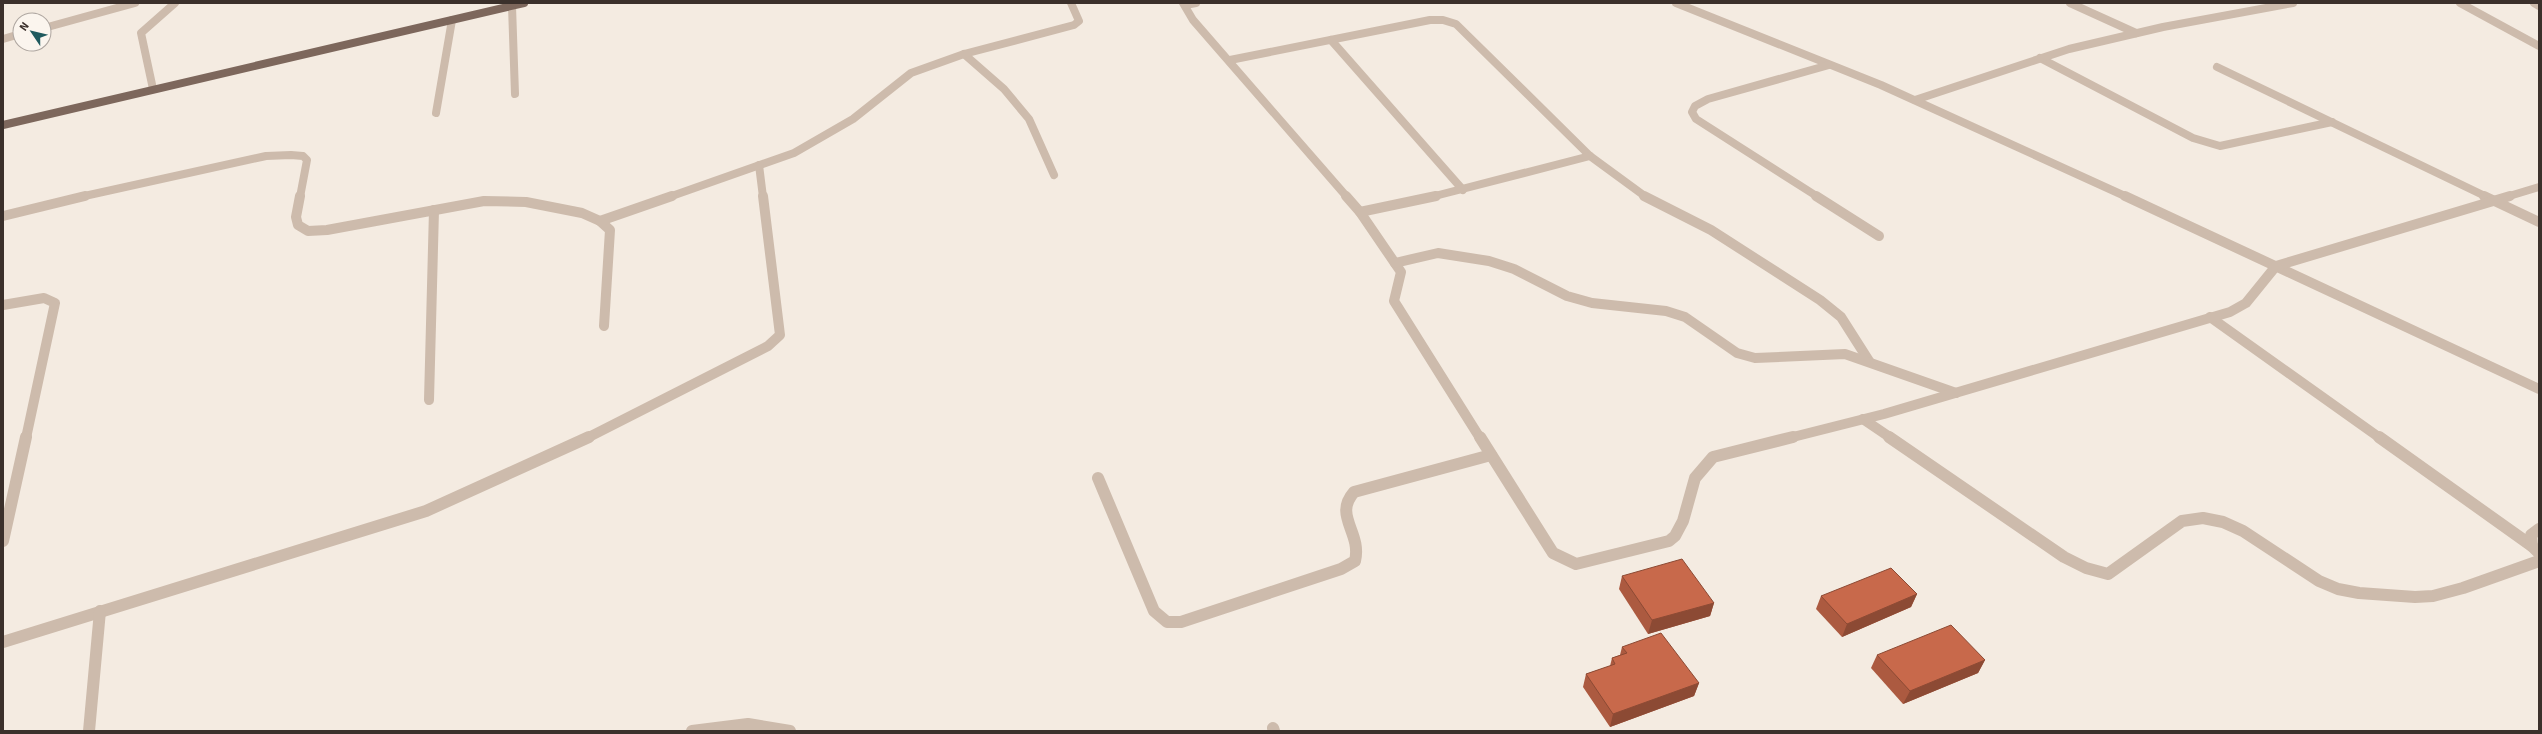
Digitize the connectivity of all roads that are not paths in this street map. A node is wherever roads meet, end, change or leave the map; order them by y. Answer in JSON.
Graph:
{"nodes":[{"id":1,"x":135,"y":3,"type":"edge"},
{"id":2,"x":175,"y":3,"type":"edge"},
{"id":3,"x":524,"y":3,"type":"edge"},
{"id":4,"x":1071,"y":3,"type":"edge"},
{"id":5,"x":1196,"y":3,"type":"edge"},
{"id":6,"x":1676,"y":3,"type":"edge"},
{"id":7,"x":2070,"y":3,"type":"edge"},
{"id":8,"x":2293,"y":3,"type":"edge"},
{"id":9,"x":2460,"y":3,"type":"edge"},
{"id":10,"x":2534,"y":3,"type":"edge"},
{"id":11,"x":1184,"y":4,"type":"edge"},
{"id":12,"x":497,"y":6,"type":"edge"},
{"id":13,"x":512,"y":6,"type":"junction"},
{"id":14,"x":2539,"y":6,"type":"edge"},
{"id":15,"x":452,"y":20,"type":"junction"},
{"id":16,"x":52,"y":26,"type":"edge"},
{"id":17,"x":2136,"y":34,"type":"junction"},
{"id":18,"x":1330,"y":40,"type":"junction"},
{"id":19,"x":2539,"y":46,"type":"edge"},
{"id":20,"x":964,"y":54,"type":"junction"},
{"id":21,"x":2040,"y":58,"type":"junction"},
{"id":22,"x":1230,"y":60,"type":"junction"},
{"id":23,"x":1829,"y":64,"type":"junction"},
{"id":24,"x":2217,"y":67,"type":"dead end"},
{"id":25,"x":153,"y":89,"type":"junction"},
{"id":26,"x":515,"y":94,"type":"dead end"},
{"id":27,"x":1915,"y":100,"type":"junction"},
{"id":28,"x":436,"y":113,"type":"dead end"},
{"id":29,"x":2332,"y":122,"type":"junction"},
{"id":30,"x":3,"y":125,"type":"edge"},
{"id":31,"x":1590,"y":156,"type":"junction"},
{"id":32,"x":759,"y":165,"type":"junction"},
{"id":33,"x":1054,"y":175,"type":"dead end"},
{"id":34,"x":2539,"y":187,"type":"edge"},
{"id":35,"x":1463,"y":190,"type":"junction"},
{"id":36,"x":2492,"y":200,"type":"junction"},
{"id":37,"x":434,"y":210,"type":"junction"},
{"id":38,"x":1360,"y":212,"type":"junction"},
{"id":39,"x":3,"y":216,"type":"edge"},
{"id":40,"x":600,"y":221,"type":"junction"},
{"id":41,"x":2539,"y":222,"type":"edge"},
{"id":42,"x":1879,"y":236,"type":"dead end"},
{"id":43,"x":1395,"y":263,"type":"junction"},
{"id":44,"x":2276,"y":266,"type":"junction"},
{"id":45,"x":3,"y":305,"type":"edge"},
{"id":46,"x":2210,"y":318,"type":"junction"},
{"id":47,"x":604,"y":326,"type":"dead end"},
{"id":48,"x":1869,"y":361,"type":"junction"},
{"id":49,"x":2539,"y":389,"type":"edge"},
{"id":50,"x":1956,"y":393,"type":"junction"},
{"id":51,"x":429,"y":400,"type":"dead end"},
{"id":52,"x":1863,"y":419,"type":"junction"},
{"id":53,"x":1491,"y":455,"type":"junction"},
{"id":54,"x":1098,"y":478,"type":"dead end"},
{"id":55,"x":2539,"y":528,"type":"edge"},
{"id":56,"x":3,"y":541,"type":"edge"},
{"id":57,"x":2535,"y":549,"type":"edge"},
{"id":58,"x":2539,"y":561,"type":"edge"},
{"id":59,"x":100,"y":611,"type":"junction"},
{"id":60,"x":3,"y":642,"type":"edge"},
{"id":61,"x":89,"y":731,"type":"edge"},
{"id":62,"x":692,"y":731,"type":"edge"},
{"id":63,"x":790,"y":731,"type":"edge"}],
"edges":[{"from":1,"to":16,"type":"street"},
{"from":2,"to":25,"type":"street"},
{"from":3,"to":13,"type":"main road"},
{"from":4,"to":20,"type":"street"},
{"from":5,"to":11,"type":"street"},
{"from":6,"to":23,"type":"street"},
{"from":7,"to":17,"type":"street"},
{"from":8,"to":17,"type":"street"},
{"from":9,"to":19,"type":"street"},
{"from":10,"to":14,"type":"street"},
{"from":11,"to":22,"type":"street"},
{"from":12,"to":13,"type":"main road"},
{"from":12,"to":15,"type":"main road"},
{"from":13,"to":26,"type":"street"},
{"from":15,"to":25,"type":"main road"},
{"from":15,"to":28,"type":"street"},
{"from":17,"to":21,"type":"street"},
{"from":18,"to":22,"type":"street"},
{"from":18,"to":31,"type":"street"},
{"from":18,"to":35,"type":"street"},
{"from":20,"to":32,"type":"street"},
{"from":20,"to":33,"type":"street"},
{"from":21,"to":27,"type":"street"},
{"from":21,"to":29,"type":"street"},
{"from":22,"to":38,"type":"street"},
{"from":23,"to":27,"type":"street"},
{"from":23,"to":42,"type":"street"},
{"from":24,"to":29,"type":"street"},
{"from":25,"to":30,"type":"main road"},
{"from":27,"to":44,"type":"street"},
{"from":29,"to":36,"type":"street"},
{"from":31,"to":35,"type":"street"},
{"from":31,"to":48,"type":"street"},
{"from":32,"to":40,"type":"street"},
{"from":32,"to":59,"type":"street"},
{"from":34,"to":36,"type":"street"},
{"from":35,"to":38,"type":"street"},
{"from":36,"to":41,"type":"street"},
{"from":36,"to":44,"type":"street"},
{"from":37,"to":39,"type":"street"},
{"from":37,"to":40,"type":"street"},
{"from":37,"to":51,"type":"street"},
{"from":38,"to":43,"type":"street"},
{"from":40,"to":47,"type":"street"},
{"from":43,"to":48,"type":"street"},
{"from":43,"to":53,"type":"street"},
{"from":44,"to":46,"type":"street"},
{"from":44,"to":49,"type":"street"},
{"from":45,"to":56,"type":"street"},
{"from":46,"to":50,"type":"street"},
{"from":46,"to":57,"type":"street"},
{"from":48,"to":50,"type":"street"},
{"from":50,"to":52,"type":"street"},
{"from":52,"to":53,"type":"street"},
{"from":52,"to":58,"type":"street"},
{"from":53,"to":54,"type":"street"},
{"from":55,"to":57,"type":"street"},
{"from":59,"to":60,"type":"street"},
{"from":59,"to":61,"type":"street"},
{"from":62,"to":63,"type":"street"}]}
